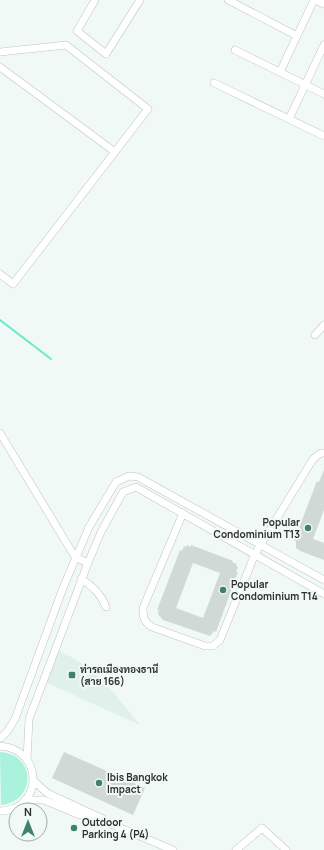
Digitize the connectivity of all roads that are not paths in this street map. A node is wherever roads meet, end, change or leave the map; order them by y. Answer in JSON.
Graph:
{"nodes":[{"id":1,"x":96,"y":0,"type":"edge"},
{"id":2,"x":140,"y":0,"type":"edge"},
{"id":3,"x":228,"y":0,"type":"edge"},
{"id":4,"x":315,"y":0,"type":"edge"},
{"id":5,"x":324,"y":4,"type":"edge"},
{"id":6,"x":297,"y":36,"type":"junction"},
{"id":7,"x":323,"y":47,"type":"edge"},
{"id":8,"x":235,"y":50,"type":"dead end"},
{"id":9,"x":0,"y":52,"type":"edge"},
{"id":10,"x":0,"y":67,"type":"edge"},
{"id":11,"x":280,"y":72,"type":"junction"},
{"id":12,"x":214,"y":83,"type":"dead end"},
{"id":13,"x":305,"y":84,"type":"junction"},
{"id":14,"x":324,"y":94,"type":"edge"},
{"id":15,"x":289,"y":119,"type":"junction"},
{"id":16,"x":324,"y":136,"type":"edge"},
{"id":17,"x":115,"y":152,"type":"junction"},
{"id":18,"x":0,"y":274,"type":"edge"},
{"id":19,"x":324,"y":326,"type":"edge"},
{"id":20,"x":315,"y":335,"type":"dead end"},
{"id":21,"x":0,"y":433,"type":"edge"},
{"id":22,"x":324,"y":453,"type":"edge"},
{"id":23,"x":129,"y":476,"type":"junction"},
{"id":24,"x":129,"y":488,"type":"junction"},
{"id":25,"x":183,"y":513,"type":"junction"},
{"id":26,"x":261,"y":544,"type":"junction"},
{"id":27,"x":255,"y":554,"type":"junction"},
{"id":28,"x":76,"y":557,"type":"junction"},
{"id":29,"x":88,"y":563,"type":"junction"},
{"id":30,"x":82,"y":579,"type":"junction"},
{"id":31,"x":324,"y":580,"type":"edge"},
{"id":32,"x":324,"y":594,"type":"edge"},
{"id":33,"x":106,"y":607,"type":"dead end"},
{"id":34,"x":38,"y":658,"type":"junction"},
{"id":35,"x":50,"y":662,"type":"junction"},
{"id":36,"x":0,"y":738,"type":"edge"},
{"id":37,"x":0,"y":746,"type":"edge"},
{"id":38,"x":28,"y":760,"type":"junction"},
{"id":39,"x":34,"y":780,"type":"junction"},
{"id":40,"x":25,"y":800,"type":"junction"},
{"id":41,"x":2,"y":813,"type":"edge"},
{"id":42,"x":116,"y":826,"type":"junction"},
{"id":43,"x":173,"y":850,"type":"edge"},
{"id":44,"x":236,"y":850,"type":"edge"},
{"id":45,"x":286,"y":850,"type":"edge"}],
"edges":[{"from":1,"to":2,"type":"street"},
{"from":3,"to":6,"type":"street"},
{"from":4,"to":5,"type":"street"},
{"from":4,"to":6,"type":"street"},
{"from":6,"to":11,"type":"street"},
{"from":7,"to":13,"type":"street"},
{"from":8,"to":11,"type":"street"},
{"from":9,"to":17,"type":"street"},
{"from":10,"to":17,"type":"street"},
{"from":11,"to":13,"type":"street"},
{"from":12,"to":15,"type":"street"},
{"from":13,"to":14,"type":"street"},
{"from":13,"to":15,"type":"street"},
{"from":15,"to":16,"type":"street"},
{"from":17,"to":18,"type":"street"},
{"from":19,"to":20,"type":"street"},
{"from":21,"to":28,"type":"street"},
{"from":22,"to":26,"type":"street"},
{"from":23,"to":24,"type":"street"},
{"from":23,"to":26,"type":"street"},
{"from":23,"to":28,"type":"street"},
{"from":24,"to":25,"type":"street"},
{"from":24,"to":29,"type":"street"},
{"from":25,"to":27,"type":"street"},
{"from":25,"to":27,"type":"street"},
{"from":26,"to":27,"type":"street"},
{"from":26,"to":31,"type":"street"},
{"from":27,"to":32,"type":"street"},
{"from":28,"to":29,"type":"street"},
{"from":28,"to":34,"type":"street"},
{"from":29,"to":30,"type":"street"},
{"from":30,"to":33,"type":"street"},
{"from":30,"to":35,"type":"street"},
{"from":34,"to":35,"type":"street"},
{"from":34,"to":36,"type":"street"},
{"from":35,"to":38,"type":"street"},
{"from":37,"to":38,"type":"street"},
{"from":38,"to":39,"type":"street"},
{"from":39,"to":40,"type":"street"},
{"from":39,"to":42,"type":"street"},
{"from":40,"to":41,"type":"street"},
{"from":40,"to":42,"type":"street"},
{"from":42,"to":43,"type":"street"},
{"from":44,"to":45,"type":"street"}]}
